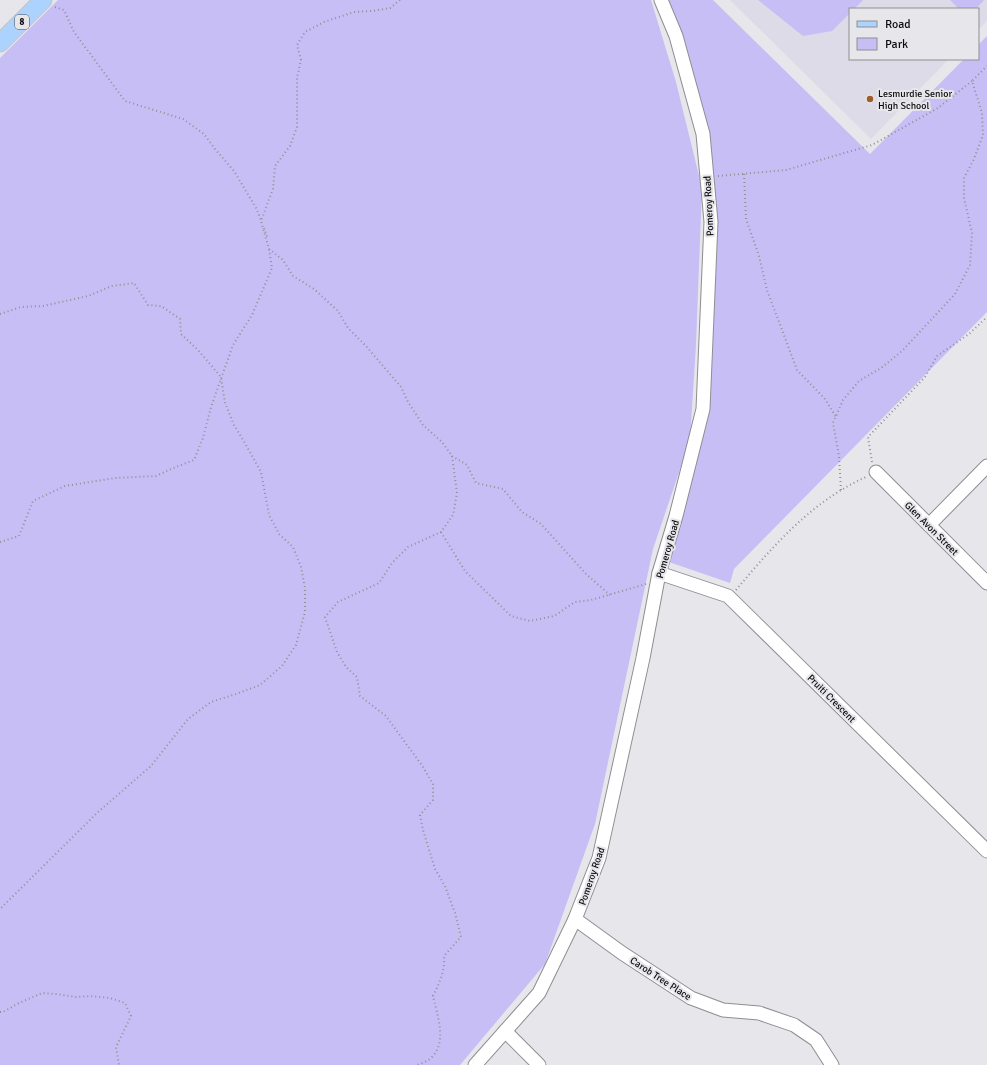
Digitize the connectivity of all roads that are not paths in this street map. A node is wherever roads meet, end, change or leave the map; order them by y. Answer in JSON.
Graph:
{"nodes":[{"id":1,"x":661,"y":0,"type":"edge"},
{"id":2,"x":41,"y":4,"type":"edge"},
{"id":3,"x":0,"y":43,"type":"edge"},
{"id":4,"x":987,"y":466,"type":"edge"},
{"id":5,"x":876,"y":472,"type":"road end"},
{"id":6,"x":929,"y":525,"type":"junction"},
{"id":7,"x":658,"y":578,"type":"junction"},
{"id":8,"x":987,"y":582,"type":"edge"},
{"id":9,"x":987,"y":851,"type":"edge"},
{"id":10,"x":576,"y":919,"type":"junction"},
{"id":11,"x":505,"y":1031,"type":"junction"},
{"id":12,"x":475,"y":1065,"type":"edge"},
{"id":13,"x":539,"y":1065,"type":"edge"},
{"id":14,"x":832,"y":1065,"type":"edge"}],
"edges":[{"from":1,"to":7,"type":"street","name":"Pomeroy Road"},
{"from":2,"to":3,"type":"main road","number":"8"},
{"from":4,"to":6,"type":"street"},
{"from":5,"to":6,"type":"street","name":"Glen Avon Street"},
{"from":6,"to":8,"type":"street","name":"Glen Avon Street"},
{"from":7,"to":9,"type":"street","name":"Pruiti Crescent"},
{"from":7,"to":10,"type":"street","name":"Pomeroy Road"},
{"from":10,"to":11,"type":"street","name":"Pomeroy Road"},
{"from":10,"to":14,"type":"street","name":"Carob Tree Place"},
{"from":11,"to":12,"type":"street","name":"Pomeroy Road"},
{"from":11,"to":13,"type":"street"}]}
